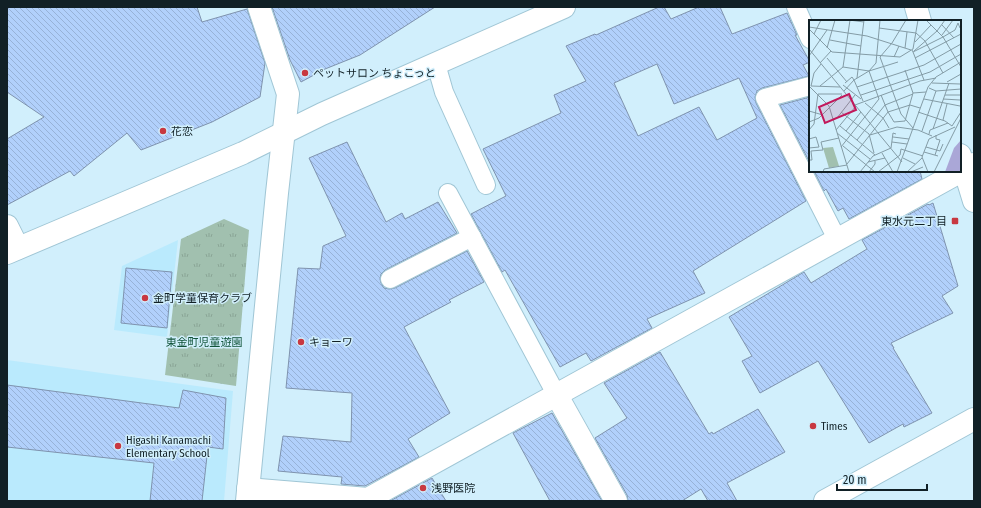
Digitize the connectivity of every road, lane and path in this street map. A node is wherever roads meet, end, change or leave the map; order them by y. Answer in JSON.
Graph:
{"nodes":[{"id":1,"x":259,"y":7,"type":"edge"},
{"id":2,"x":564,"y":7,"type":"edge"},
{"id":3,"x":796,"y":7,"type":"edge"},
{"id":4,"x":916,"y":7,"type":"edge"},
{"id":5,"x":920,"y":20,"type":"edge"},
{"id":6,"x":809,"y":37,"type":"edge"},
{"id":7,"x":436,"y":64,"type":"junction"},
{"id":8,"x":809,"y":86,"type":"edge"},
{"id":9,"x":284,"y":134,"type":"junction"},
{"id":10,"x":966,"y":163,"type":"edge"},
{"id":11,"x":951,"y":172,"type":"edge"},
{"id":12,"x":486,"y":185,"type":"dead end"},
{"id":13,"x":448,"y":193,"type":"dead end"},
{"id":14,"x":974,"y":201,"type":"edge"},
{"id":15,"x":7,"y":226,"type":"edge"},
{"id":16,"x":472,"y":237,"type":"junction"},
{"id":17,"x":837,"y":239,"type":"junction"},
{"id":18,"x":13,"y":251,"type":"edge"},
{"id":19,"x":390,"y":279,"type":"dead end"},
{"id":20,"x":556,"y":394,"type":"junction"},
{"id":21,"x":974,"y":419,"type":"edge"},
{"id":22,"x":248,"y":495,"type":"edge"},
{"id":23,"x":368,"y":500,"type":"edge"},
{"id":24,"x":616,"y":501,"type":"edge"},
{"id":25,"x":826,"y":501,"type":"edge"}],
"edges":[{"from":1,"to":9,"type":"street"},
{"from":2,"to":7,"type":"street"},
{"from":3,"to":6,"type":"lane"},
{"from":4,"to":5,"type":"street"},
{"from":7,"to":9,"type":"street"},
{"from":7,"to":12,"type":"lane"},
{"from":8,"to":17,"type":"lane"},
{"from":9,"to":18,"type":"street"},
{"from":9,"to":22,"type":"street"},
{"from":10,"to":14,"type":"street"},
{"from":11,"to":17,"type":"street"},
{"from":13,"to":16,"type":"lane"},
{"from":15,"to":18,"type":"street"},
{"from":16,"to":19,"type":"lane"},
{"from":16,"to":20,"type":"lane"},
{"from":17,"to":20,"type":"street"},
{"from":20,"to":23,"type":"street"},
{"from":20,"to":24,"type":"street"},
{"from":21,"to":25,"type":"street"},
{"from":22,"to":23,"type":"street"}]}
